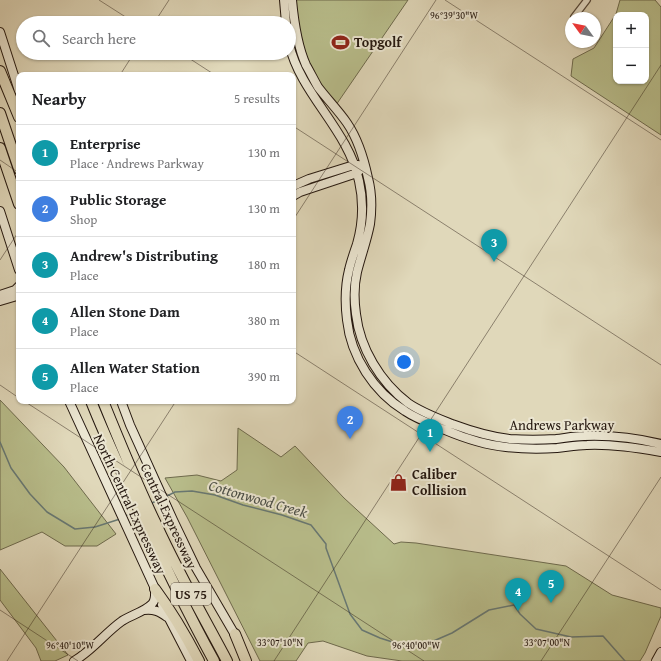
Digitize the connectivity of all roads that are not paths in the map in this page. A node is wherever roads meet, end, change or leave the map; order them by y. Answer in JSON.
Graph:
{"nodes":[{"id":1,"x":284,"y":0,"type":"edge"},
{"id":2,"x":292,"y":0,"type":"edge"},
{"id":3,"x":587,"y":0,"type":"edge"},
{"id":4,"x":578,"y":12,"type":"edge"},
{"id":5,"x":285,"y":16,"type":"edge"},
{"id":6,"x":293,"y":16,"type":"edge"},
{"id":7,"x":296,"y":30,"type":"edge"},
{"id":8,"x":0,"y":32,"type":"edge"},
{"id":9,"x":295,"y":60,"type":"edge"},
{"id":10,"x":0,"y":71,"type":"edge"},
{"id":11,"x":16,"y":82,"type":"edge"},
{"id":12,"x":16,"y":110,"type":"edge"},
{"id":13,"x":0,"y":113,"type":"edge"},
{"id":14,"x":0,"y":148,"type":"edge"},
{"id":15,"x":16,"y":160,"type":"edge"},
{"id":16,"x":365,"y":165,"type":"junction"},
{"id":17,"x":356,"y":169,"type":"junction"},
{"id":18,"x":296,"y":185,"type":"edge"},
{"id":19,"x":296,"y":194,"type":"edge"},
{"id":20,"x":16,"y":195,"type":"edge"},
{"id":21,"x":0,"y":211,"type":"edge"},
{"id":22,"x":352,"y":258,"type":"junction"},
{"id":23,"x":16,"y":261,"type":"edge"},
{"id":24,"x":16,"y":289,"type":"edge"},
{"id":25,"x":0,"y":295,"type":"edge"},
{"id":26,"x":16,"y":296,"type":"edge"},
{"id":27,"x":0,"y":301,"type":"edge"},
{"id":28,"x":355,"y":309,"type":"junction"},
{"id":29,"x":371,"y":361,"type":"junction"},
{"id":30,"x":362,"y":366,"type":"junction"},
{"id":31,"x":70,"y":404,"type":"edge"},
{"id":32,"x":92,"y":404,"type":"edge"},
{"id":33,"x":104,"y":404,"type":"edge"},
{"id":34,"x":122,"y":404,"type":"edge"},
{"id":35,"x":461,"y":432,"type":"junction"},
{"id":36,"x":618,"y":437,"type":"junction"},
{"id":37,"x":556,"y":439,"type":"junction"},
{"id":38,"x":661,"y":444,"type":"edge"},
{"id":39,"x":617,"y":446,"type":"junction"},
{"id":40,"x":556,"y":448,"type":"junction"},
{"id":41,"x":661,"y":452,"type":"edge"},
{"id":42,"x":133,"y":486,"type":"junction"},
{"id":43,"x":153,"y":529,"type":"junction"},
{"id":44,"x":155,"y":590,"type":"junction"},
{"id":45,"x":144,"y":610,"type":"junction"},
{"id":46,"x":168,"y":618,"type":"junction"},
{"id":47,"x":235,"y":634,"type":"junction"},
{"id":48,"x":74,"y":661,"type":"edge"},
{"id":49,"x":191,"y":661,"type":"edge"},
{"id":50,"x":198,"y":661,"type":"edge"},
{"id":51,"x":214,"y":661,"type":"edge"},
{"id":52,"x":227,"y":661,"type":"edge"},
{"id":53,"x":246,"y":661,"type":"edge"},
{"id":54,"x":250,"y":661,"type":"edge"}],
"edges":[{"from":1,"to":5,"type":"street"},
{"from":2,"to":6,"type":"street","name":"Andrews Parkway"},
{"from":3,"to":4,"type":"street"},
{"from":7,"to":16,"type":"street","name":"Andrews Parkway"},
{"from":8,"to":11,"type":"street"},
{"from":9,"to":17,"type":"street","name":"Andrews Parkway"},
{"from":10,"to":12,"type":"highway"},
{"from":13,"to":15,"type":"highway"},
{"from":14,"to":20,"type":"highway"},
{"from":16,"to":17,"type":"street"},
{"from":16,"to":28,"type":"street","name":"Andrews Parkway"},
{"from":17,"to":18,"type":"street"},
{"from":17,"to":19,"type":"street"},
{"from":17,"to":22,"type":"street","name":"Andrews Parkway"},
{"from":21,"to":23,"type":"street"},
{"from":22,"to":28,"type":"street"},
{"from":22,"to":30,"type":"street","name":"Andrews Parkway"},
{"from":24,"to":25,"type":"street"},
{"from":26,"to":27,"type":"street"},
{"from":28,"to":29,"type":"street","name":"Andrews Parkway"},
{"from":29,"to":30,"type":"street"},
{"from":29,"to":35,"type":"street","name":"Andrews Parkway"},
{"from":30,"to":35,"type":"street","name":"Andrews Parkway"},
{"from":31,"to":44,"type":"street","name":"North Central Expressway"},
{"from":32,"to":42,"type":"highway","name":"Central Expressway","number":"US 75"},
{"from":33,"to":42,"type":"highway","name":"Central Expressway","number":"US 75"},
{"from":34,"to":47,"type":"street"},
{"from":35,"to":37,"type":"street","name":"Andrews Parkway"},
{"from":35,"to":40,"type":"street","name":"Andrews Parkway"},
{"from":36,"to":37,"type":"street","name":"Andrews Parkway"},
{"from":36,"to":38,"type":"street","name":"Andrews Parkway"},
{"from":36,"to":39,"type":"street"},
{"from":37,"to":40,"type":"street"},
{"from":39,"to":40,"type":"street","name":"Andrews Parkway"},
{"from":39,"to":41,"type":"street","name":"Andrews Parkway"},
{"from":42,"to":43,"type":"highway","name":"Central Expressway","number":"US 75"},
{"from":43,"to":51,"type":"highway","name":"Central Expressway","number":"US 75"},
{"from":43,"to":52,"type":"highway","name":"Central Expressway","number":"US 75"},
{"from":44,"to":45,"type":"street"},
{"from":44,"to":46,"type":"street","name":"North Central Expressway"},
{"from":44,"to":50,"type":"highway"},
{"from":45,"to":46,"type":"street"},
{"from":45,"to":48,"type":"street"},
{"from":46,"to":49,"type":"street","name":"North Central Expressway"},
{"from":47,"to":53,"type":"highway"},
{"from":47,"to":54,"type":"street"}]}
